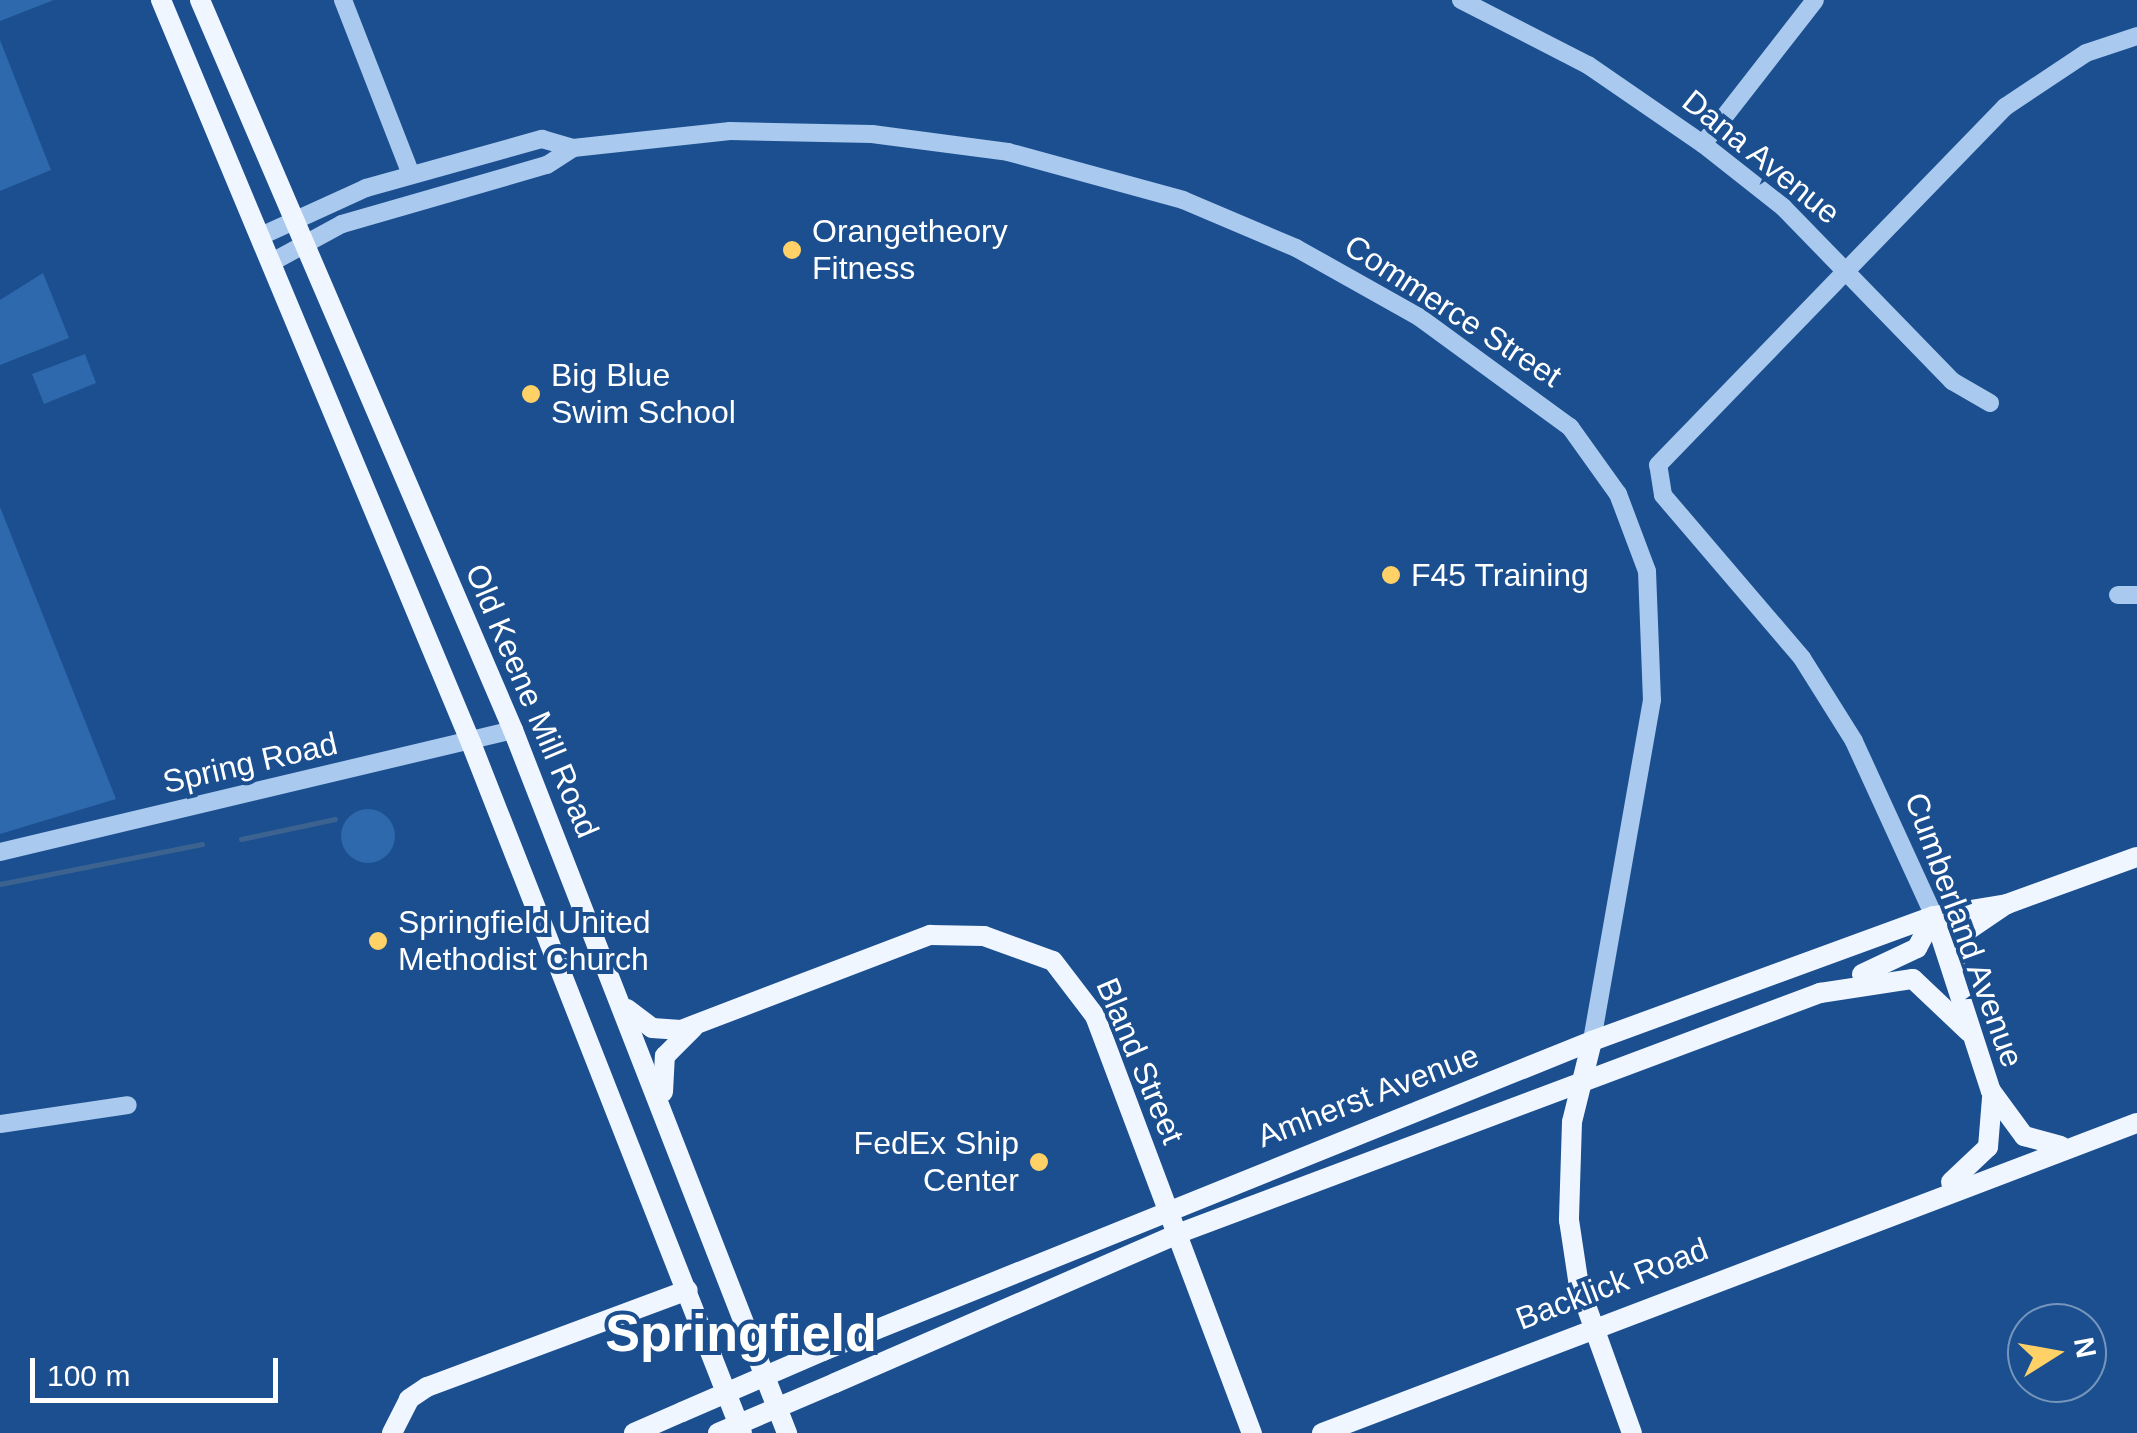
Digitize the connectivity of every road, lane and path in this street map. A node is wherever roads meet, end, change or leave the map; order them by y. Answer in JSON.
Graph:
{"nodes":[{"id":1,"x":161,"y":0,"type":"edge"},
{"id":2,"x":200,"y":0,"type":"edge"},
{"id":3,"x":343,"y":0,"type":"edge"},
{"id":4,"x":1462,"y":0,"type":"edge"},
{"id":5,"x":1815,"y":0,"type":"edge"},
{"id":6,"x":2137,"y":36,"type":"edge"},
{"id":7,"x":1703,"y":144,"type":"junction"},
{"id":8,"x":573,"y":148,"type":"junction"},
{"id":9,"x":411,"y":174,"type":"junction"},
{"id":10,"x":291,"y":220,"type":"junction"},
{"id":11,"x":263,"y":234,"type":"junction"},
{"id":12,"x":302,"y":246,"type":"junction"},
{"id":13,"x":274,"y":261,"type":"junction"},
{"id":14,"x":1846,"y":268,"type":"junction"},
{"id":15,"x":1990,"y":403,"type":"dead end"},
{"id":16,"x":513,"y":730,"type":"junction"},
{"id":17,"x":472,"y":743,"type":"junction"},
{"id":18,"x":0,"y":852,"type":"edge"},
{"id":19,"x":2137,"y":857,"type":"edge"},
{"id":20,"x":2007,"y":904,"type":"junction"},
{"id":21,"x":1934,"y":916,"type":"junction"},
{"id":22,"x":1955,"y":981,"type":"junction"},
{"id":23,"x":1820,"y":994,"type":"junction"},
{"id":24,"x":623,"y":1004,"type":"junction"},
{"id":25,"x":696,"y":1026,"type":"junction"},
{"id":26,"x":1969,"y":1032,"type":"junction"},
{"id":27,"x":1592,"y":1042,"type":"junction"},
{"id":28,"x":1581,"y":1086,"type":"junction"},
{"id":29,"x":1991,"y":1091,"type":"junction"},
{"id":30,"x":128,"y":1105,"type":"dead end"},
{"id":31,"x":665,"y":1109,"type":"junction"},
{"id":32,"x":2137,"y":1122,"type":"edge"},
{"id":33,"x":0,"y":1124,"type":"edge"},
{"id":34,"x":2068,"y":1146,"type":"junction"},
{"id":35,"x":1926,"y":1197,"type":"junction"},
{"id":36,"x":1166,"y":1207,"type":"junction"},
{"id":37,"x":1178,"y":1234,"type":"junction"},
{"id":38,"x":688,"y":1290,"type":"junction"},
{"id":39,"x":1592,"y":1323,"type":"junction"},
{"id":40,"x":752,"y":1326,"type":"junction"},
{"id":41,"x":392,"y":1433,"type":"edge"},
{"id":42,"x":634,"y":1433,"type":"edge"},
{"id":43,"x":718,"y":1433,"type":"edge"},
{"id":44,"x":742,"y":1433,"type":"edge"},
{"id":45,"x":787,"y":1433,"type":"edge"},
{"id":46,"x":802,"y":1433,"type":"edge"},
{"id":47,"x":1252,"y":1433,"type":"edge"},
{"id":48,"x":1322,"y":1433,"type":"edge"},
{"id":49,"x":1632,"y":1433,"type":"edge"}],
"edges":[{"from":1,"to":11,"type":"main road"},
{"from":2,"to":10,"type":"main road","name":"Old Keene Mill Road"},
{"from":3,"to":9,"type":"street"},
{"from":4,"to":7,"type":"street","name":"Dana Avenue"},
{"from":5,"to":7,"type":"street"},
{"from":6,"to":14,"type":"street","name":"Cumberland Avenue"},
{"from":7,"to":14,"type":"street","name":"Dana Avenue"},
{"from":8,"to":9,"type":"street","name":"Commerce Street"},
{"from":8,"to":12,"type":"street","name":"Commerce Street"},
{"from":8,"to":27,"type":"street","name":"Commerce Street"},
{"from":9,"to":10,"type":"street","name":"Commerce Street"},
{"from":10,"to":11,"type":"street","name":"Commerce Street"},
{"from":10,"to":12,"type":"main road","name":"Old Keene Mill Road"},
{"from":11,"to":13,"type":"main road"},
{"from":12,"to":13,"type":"street","name":"Commerce Street"},
{"from":12,"to":16,"type":"main road","name":"Old Keene Mill Road"},
{"from":13,"to":17,"type":"main road"},
{"from":14,"to":15,"type":"street","name":"Dana Avenue"},
{"from":14,"to":21,"type":"street","name":"Cumberland Avenue"},
{"from":16,"to":17,"type":"street","name":"Spring Road"},
{"from":16,"to":24,"type":"main road","name":"Old Keene Mill Road"},
{"from":17,"to":18,"type":"street","name":"Spring Road"},
{"from":17,"to":38,"type":"main road"},
{"from":19,"to":20,"type":"main road","name":"Amherst Avenue"},
{"from":20,"to":21,"type":"main road","name":"Amherst Avenue"},
{"from":20,"to":22,"type":"main road"},
{"from":21,"to":22,"type":"main road","name":"Cumberland Avenue"},
{"from":21,"to":23,"type":"main road"},
{"from":21,"to":27,"type":"main road","name":"Amherst Avenue"},
{"from":22,"to":26,"type":"main road","name":"Cumberland Avenue"},
{"from":23,"to":26,"type":"main road","name":"Amherst Avenue"},
{"from":23,"to":28,"type":"main road","name":"Amherst Avenue"},
{"from":24,"to":25,"type":"main road"},
{"from":24,"to":31,"type":"main road","name":"Old Keene Mill Road"},
{"from":25,"to":31,"type":"main road"},
{"from":25,"to":36,"type":"main road","name":"Bland Street"},
{"from":26,"to":29,"type":"main road","name":"Cumberland Avenue"},
{"from":27,"to":28,"type":"main road","name":"Commerce Street"},
{"from":27,"to":36,"type":"main road","name":"Amherst Avenue"},
{"from":28,"to":37,"type":"main road","name":"Amherst Avenue"},
{"from":28,"to":39,"type":"main road","name":"Commerce Street"},
{"from":29,"to":34,"type":"main road","name":"Cumberland Avenue"},
{"from":29,"to":35,"type":"main road","name":"Backlick Road"},
{"from":30,"to":33,"type":"street"},
{"from":31,"to":40,"type":"main road","name":"Old Keene Mill Road"},
{"from":32,"to":34,"type":"main road","name":"Backlick Road"},
{"from":34,"to":35,"type":"main road","name":"Backlick Road"},
{"from":35,"to":39,"type":"main road","name":"Backlick Road"},
{"from":36,"to":37,"type":"main road","name":"Bland Street"},
{"from":36,"to":42,"type":"main road","name":"Amherst Avenue","bridge":true},
{"from":37,"to":43,"type":"main road","name":"Amherst Avenue","bridge":true},
{"from":37,"to":47,"type":"main road","name":"Bland Street"},
{"from":38,"to":41,"type":"main road"},
{"from":38,"to":44,"type":"main road"},
{"from":39,"to":48,"type":"main road","name":"Backlick Road"},
{"from":39,"to":49,"type":"main road","name":"Commerce Street"},
{"from":40,"to":45,"type":"main road","name":"Old Keene Mill Road"},
{"from":40,"to":46,"type":"main road"}]}
